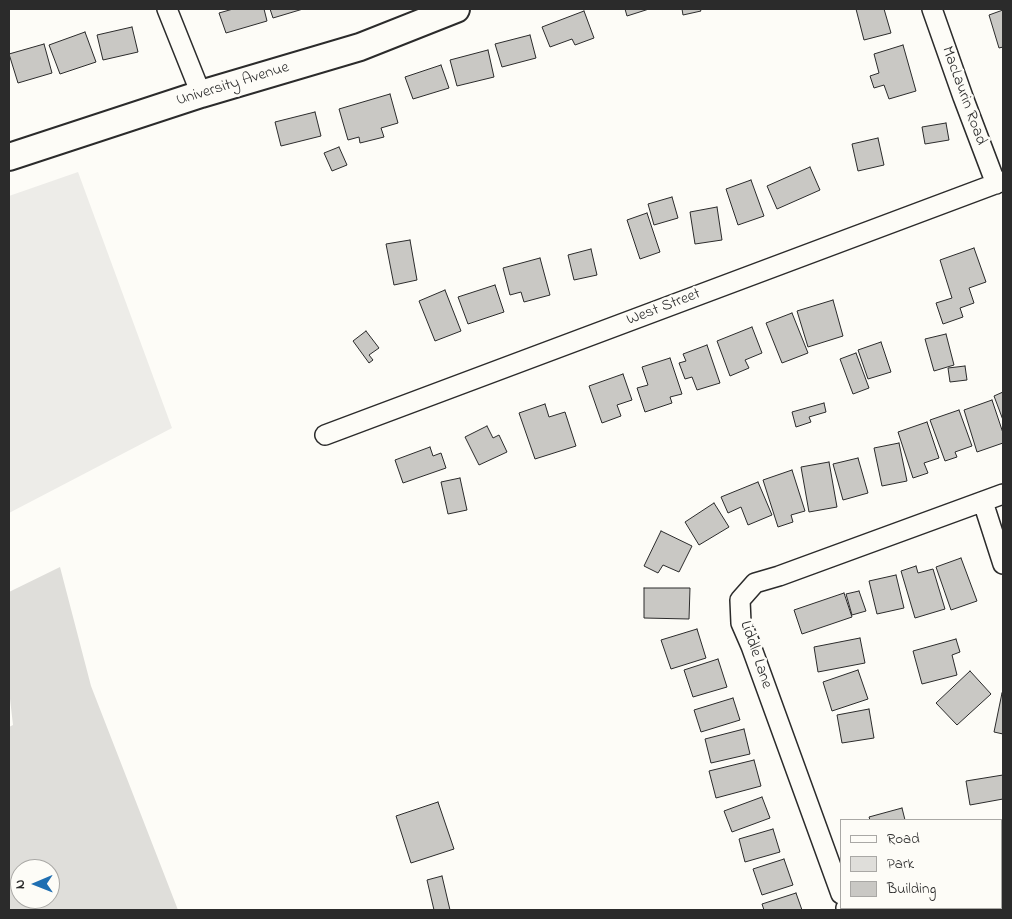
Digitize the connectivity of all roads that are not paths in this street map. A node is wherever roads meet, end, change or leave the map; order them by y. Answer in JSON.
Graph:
{"nodes":[{"id":1,"x":168,"y":9,"type":"edge"},
{"id":2,"x":456,"y":9,"type":"edge"},
{"id":3,"x":932,"y":9,"type":"edge"},
{"id":4,"x":201,"y":94,"type":"junction"},
{"id":5,"x":9,"y":157,"type":"edge"},
{"id":6,"x":1000,"y":182,"type":"edge"},
{"id":7,"x":324,"y":435,"type":"dead end"},
{"id":8,"x":1003,"y":494,"type":"edge"},
{"id":9,"x":983,"y":502,"type":"junction"},
{"id":10,"x":1003,"y":564,"type":"edge"},
{"id":11,"x":840,"y":891,"type":"edge"}],
"edges":[{"from":1,"to":4,"type":"street"},
{"from":2,"to":4,"type":"street","name":"University Avenue"},
{"from":3,"to":6,"type":"street","name":"MacLaurin Road"},
{"from":4,"to":5,"type":"street","name":"University Avenue"},
{"from":6,"to":7,"type":"street","name":"West Street"},
{"from":8,"to":9,"type":"street","name":"Liddle Lane"},
{"from":9,"to":10,"type":"street"},
{"from":9,"to":11,"type":"street","name":"Liddle Lane"}]}
